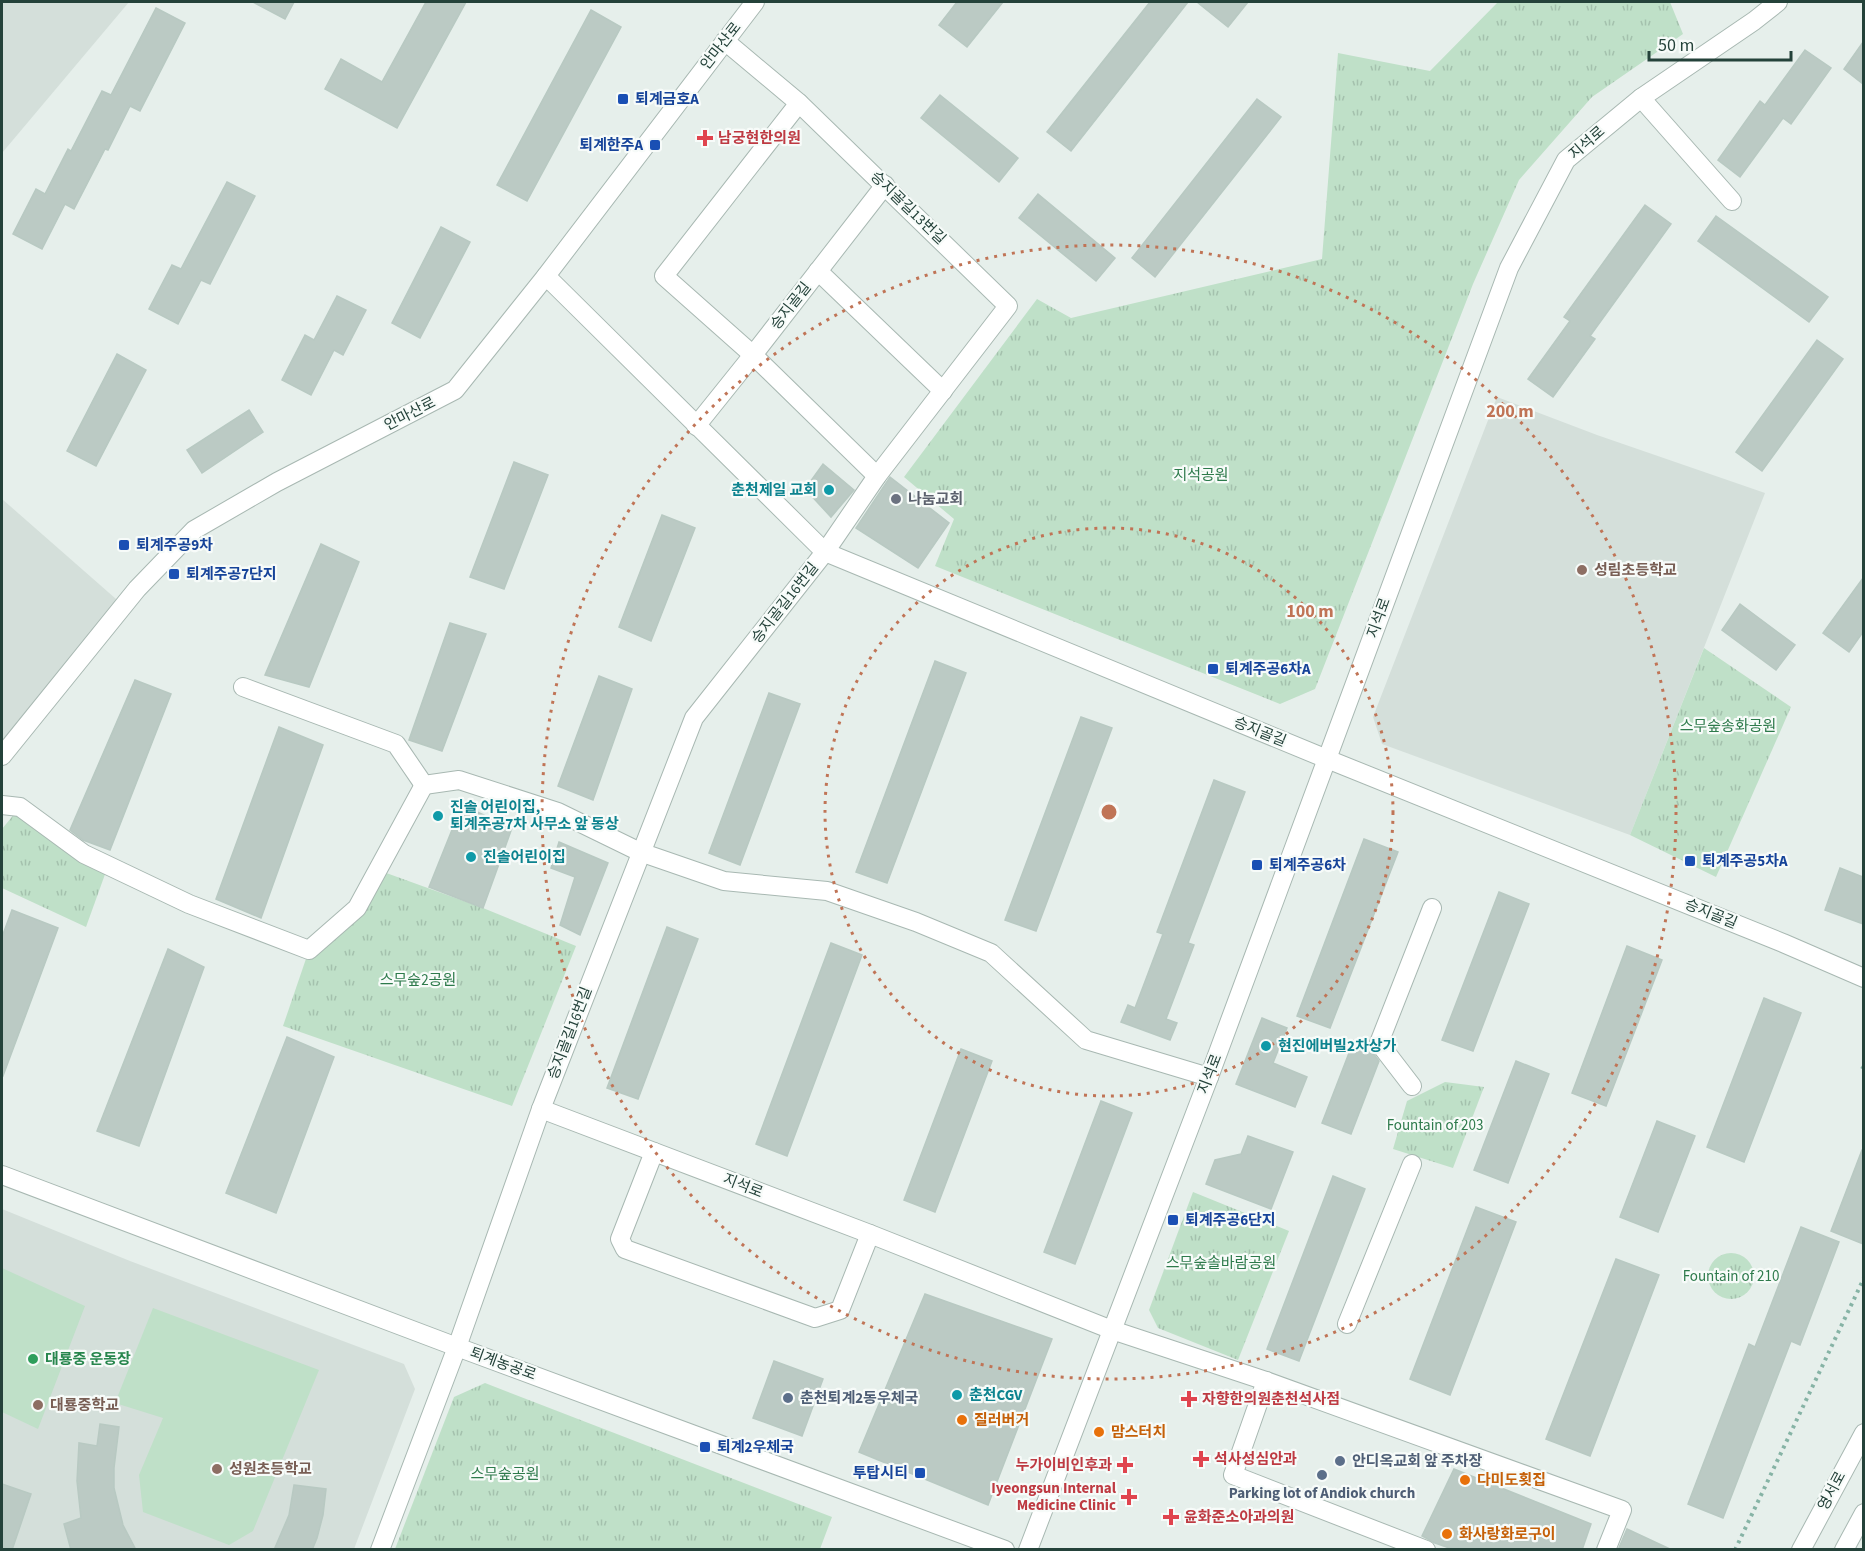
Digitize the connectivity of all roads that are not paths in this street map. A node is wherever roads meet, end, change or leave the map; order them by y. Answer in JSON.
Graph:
{"nodes":[{"id":1,"x":755,"y":2,"type":"edge"},
{"id":2,"x":1751,"y":2,"type":"edge"},
{"id":3,"x":1778,"y":2,"type":"edge"},
{"id":4,"x":1754,"y":21,"type":"junction"},
{"id":5,"x":725,"y":41,"type":"junction"},
{"id":6,"x":1641,"y":98,"type":"junction"},
{"id":7,"x":799,"y":103,"type":"junction"},
{"id":8,"x":885,"y":185,"type":"junction"},
{"id":9,"x":1732,"y":201,"type":"dead end"},
{"id":10,"x":818,"y":271,"type":"junction"},
{"id":11,"x":546,"y":276,"type":"junction"},
{"id":12,"x":753,"y":355,"type":"junction"},
{"id":13,"x":943,"y":391,"type":"junction"},
{"id":14,"x":696,"y":426,"type":"junction"},
{"id":15,"x":877,"y":477,"type":"junction"},
{"id":16,"x":825,"y":552,"type":"junction"},
{"id":17,"x":243,"y":687,"type":"dead end"},
{"id":18,"x":2,"y":756,"type":"edge"},
{"id":19,"x":1327,"y":759,"type":"junction"},
{"id":20,"x":424,"y":785,"type":"junction"},
{"id":21,"x":2,"y":805,"type":"edge"},
{"id":22,"x":640,"y":852,"type":"junction"},
{"id":23,"x":1432,"y":908,"type":"dead end"},
{"id":24,"x":1863,"y":978,"type":"edge"},
{"id":25,"x":1209,"y":1077,"type":"junction"},
{"id":26,"x":1412,"y":1086,"type":"dead end"},
{"id":27,"x":541,"y":1109,"type":"junction"},
{"id":28,"x":654,"y":1152,"type":"junction"},
{"id":29,"x":1412,"y":1164,"type":"dead end"},
{"id":30,"x":2,"y":1174,"type":"edge"},
{"id":31,"x":870,"y":1234,"type":"junction"},
{"id":32,"x":1347,"y":1324,"type":"dead end"},
{"id":33,"x":1112,"y":1330,"type":"junction"},
{"id":34,"x":457,"y":1347,"type":"junction"},
{"id":35,"x":1266,"y":1381,"type":"junction"},
{"id":36,"x":1863,"y":1433,"type":"edge"},
{"id":37,"x":1863,"y":1513,"type":"edge"},
{"id":38,"x":380,"y":1550,"type":"edge"},
{"id":39,"x":1005,"y":1550,"type":"edge"},
{"id":40,"x":1028,"y":1550,"type":"edge"},
{"id":41,"x":1425,"y":1550,"type":"edge"},
{"id":42,"x":1606,"y":1550,"type":"edge"},
{"id":43,"x":1801,"y":1550,"type":"edge"},
{"id":44,"x":1844,"y":1550,"type":"edge"}],
"edges":[{"from":1,"to":5,"type":"street","name":"안마산로"},
{"from":2,"to":4,"type":"street"},
{"from":3,"to":4,"type":"street","name":"지석로"},
{"from":4,"to":6,"type":"street","name":"지석로"},
{"from":5,"to":7,"type":"street","name":"승지골길13번길"},
{"from":5,"to":11,"type":"street","name":"안마산로"},
{"from":6,"to":9,"type":"street"},
{"from":6,"to":19,"type":"street","name":"지석로"},
{"from":7,"to":8,"type":"street","name":"승지골길13번길"},
{"from":7,"to":12,"type":"street"},
{"from":8,"to":10,"type":"street","name":"승지골길"},
{"from":8,"to":13,"type":"street","name":"승지골길13번길"},
{"from":10,"to":12,"type":"street","name":"승지골길"},
{"from":10,"to":13,"type":"street"},
{"from":11,"to":14,"type":"street","name":"승지골길"},
{"from":11,"to":18,"type":"street","name":"안마산로"},
{"from":12,"to":14,"type":"street","name":"승지골길"},
{"from":12,"to":15,"type":"street"},
{"from":13,"to":15,"type":"street","name":"승지골길13번길"},
{"from":14,"to":16,"type":"street","name":"승지골길"},
{"from":15,"to":16,"type":"street","name":"승지골길13번길"},
{"from":16,"to":19,"type":"street","name":"승지골길"},
{"from":16,"to":22,"type":"street","name":"승지골길16번길"},
{"from":17,"to":20,"type":"street"},
{"from":19,"to":24,"type":"street","name":"승지골길"},
{"from":19,"to":25,"type":"street","name":"지석로"},
{"from":20,"to":21,"type":"street"},
{"from":20,"to":22,"type":"street"},
{"from":22,"to":25,"type":"street"},
{"from":22,"to":27,"type":"street","name":"승지골길16번길"},
{"from":23,"to":26,"type":"street"},
{"from":25,"to":33,"type":"street","name":"지석로"},
{"from":27,"to":28,"type":"street","name":"지석로"},
{"from":27,"to":34,"type":"street","name":"승지골길16번길"},
{"from":28,"to":31,"type":"street","name":"지석로"},
{"from":28,"to":31,"type":"street"},
{"from":29,"to":32,"type":"street"},
{"from":30,"to":34,"type":"street","name":"퇴계농공로"},
{"from":31,"to":33,"type":"street","name":"지석로"},
{"from":33,"to":35,"type":"street"},
{"from":33,"to":40,"type":"street","name":"지석로"},
{"from":34,"to":38,"type":"street","name":"승지골길16번길"},
{"from":34,"to":39,"type":"street","name":"퇴계농공로"},
{"from":35,"to":41,"type":"street"},
{"from":35,"to":42,"type":"street"},
{"from":36,"to":43,"type":"street","name":"영서로"},
{"from":37,"to":44,"type":"street"}]}
